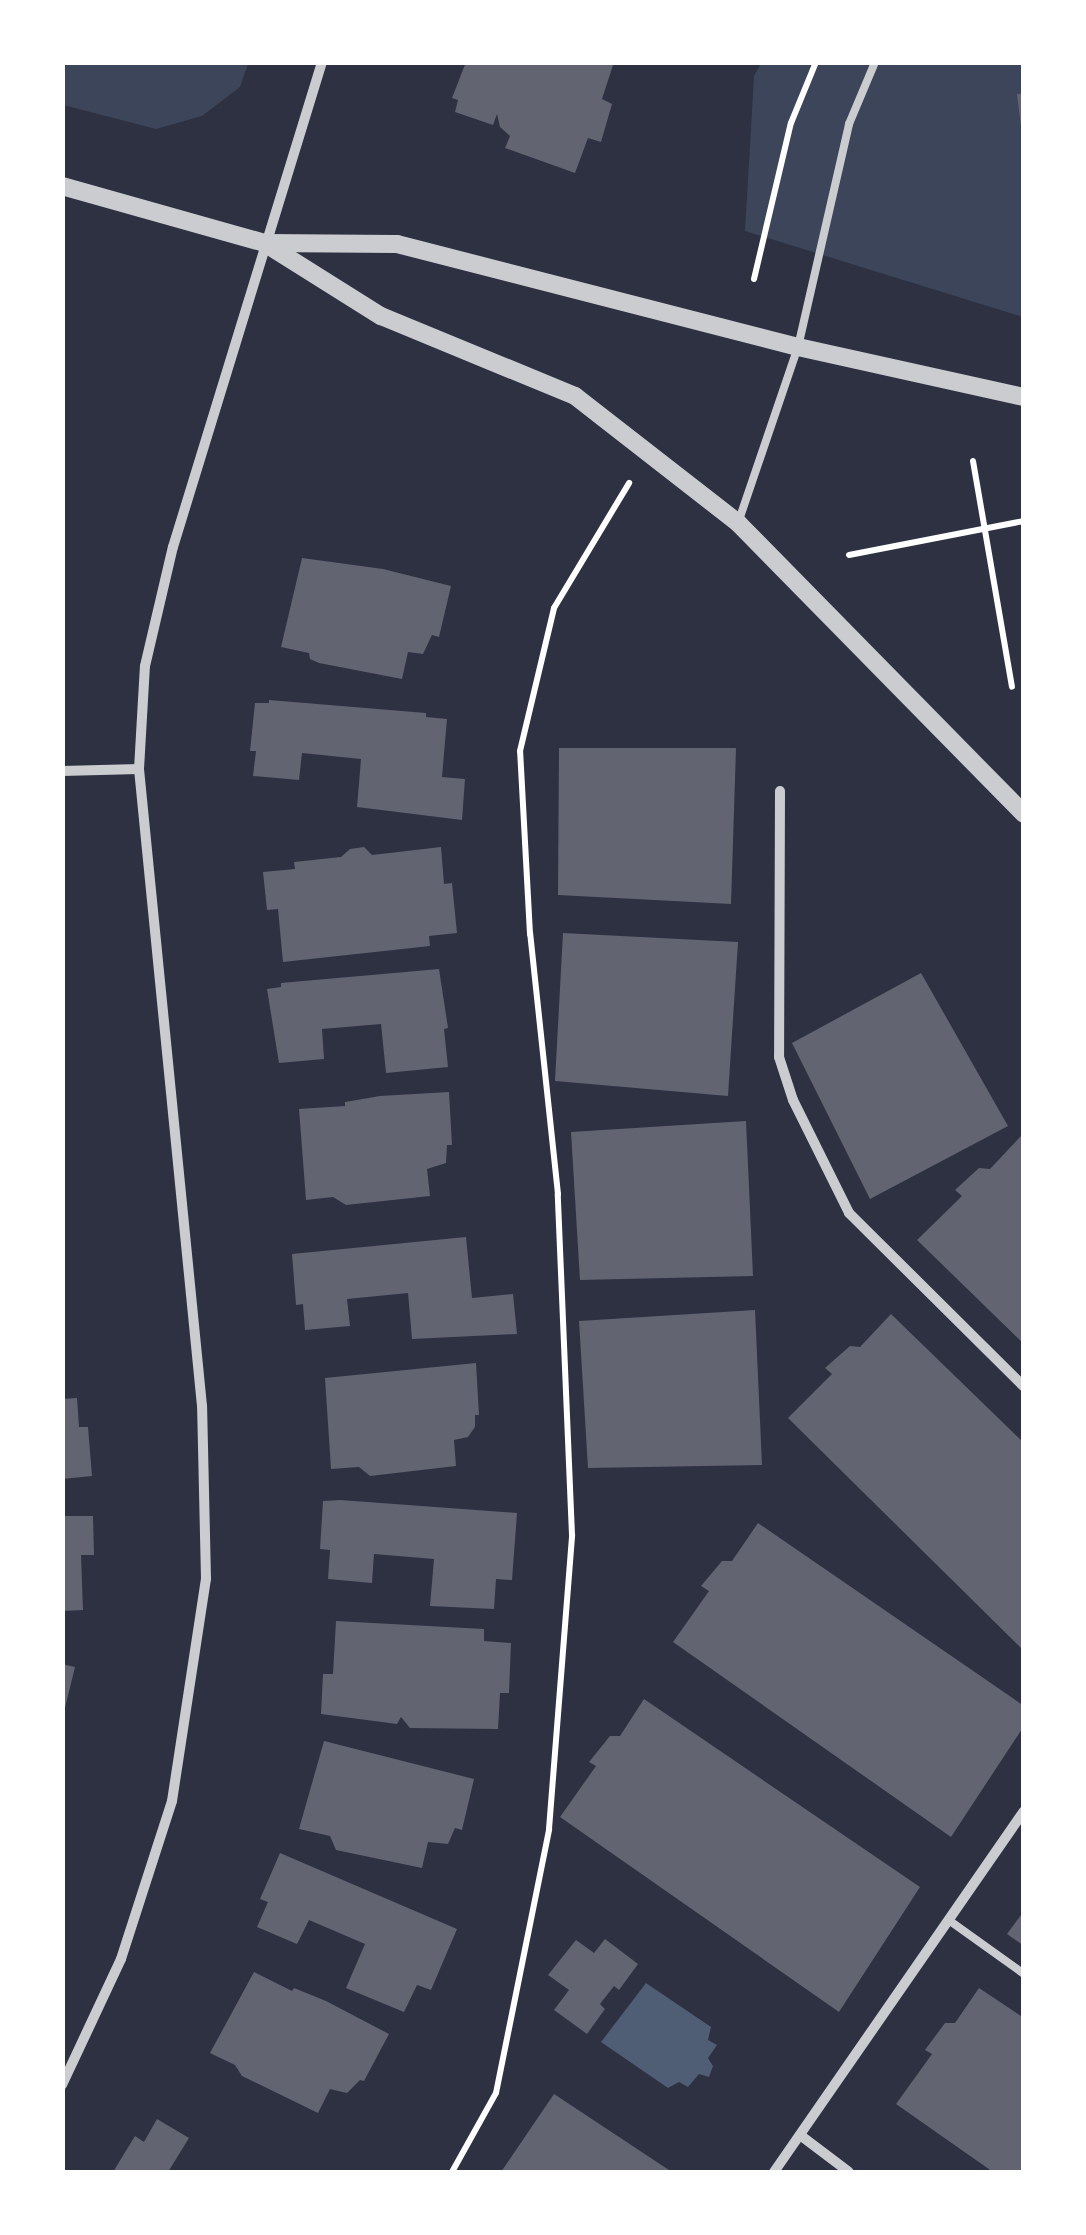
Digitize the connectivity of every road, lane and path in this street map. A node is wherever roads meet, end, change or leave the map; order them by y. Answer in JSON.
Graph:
{"nodes":[{"id":1,"x":322,"y":62,"type":"edge"},
{"id":2,"x":816,"y":62,"type":"edge"},
{"id":3,"x":875,"y":62,"type":"edge"},
{"id":4,"x":62,"y":186,"type":"edge"},
{"id":5,"x":265,"y":243,"type":"junction"},
{"id":6,"x":754,"y":279,"type":"dead end"},
{"id":7,"x":798,"y":347,"type":"junction"},
{"id":8,"x":1024,"y":397,"type":"edge"},
{"id":9,"x":973,"y":461,"type":"dead end"},
{"id":10,"x":631,"y":480,"type":"dead end"},
{"id":11,"x":1024,"y":520,"type":"edge"},
{"id":12,"x":738,"y":522,"type":"junction"},
{"id":13,"x":983,"y":528,"type":"junction"},
{"id":14,"x":849,"y":555,"type":"dead end"},
{"id":15,"x":1012,"y":687,"type":"dead end"},
{"id":16,"x":139,"y":768,"type":"junction"},
{"id":17,"x":62,"y":771,"type":"edge"},
{"id":18,"x":780,"y":791,"type":"dead end"},
{"id":19,"x":1024,"y":814,"type":"edge"},
{"id":20,"x":1024,"y":1387,"type":"edge"},
{"id":21,"x":1024,"y":1811,"type":"edge"},
{"id":22,"x":950,"y":1920,"type":"junction"},
{"id":23,"x":1024,"y":1974,"type":"edge"},
{"id":24,"x":63,"y":2084,"type":"edge"},
{"id":25,"x":800,"y":2135,"type":"junction"},
{"id":26,"x":452,"y":2172,"type":"edge"},
{"id":27,"x":774,"y":2172,"type":"edge"},
{"id":28,"x":849,"y":2172,"type":"edge"}],
"edges":[{"from":1,"to":5,"type":"street"},
{"from":2,"to":6,"type":"path"},
{"from":3,"to":7,"type":"lane"},
{"from":4,"to":5,"type":"street"},
{"from":5,"to":7,"type":"street"},
{"from":5,"to":12,"type":"street"},
{"from":5,"to":16,"type":"street"},
{"from":7,"to":8,"type":"street"},
{"from":7,"to":12,"type":"lane"},
{"from":9,"to":13,"type":"path"},
{"from":10,"to":26,"type":"path"},
{"from":11,"to":13,"type":"path"},
{"from":12,"to":19,"type":"street"},
{"from":13,"to":14,"type":"path"},
{"from":13,"to":15,"type":"path"},
{"from":16,"to":17,"type":"street"},
{"from":16,"to":24,"type":"street"},
{"from":18,"to":20,"type":"street"},
{"from":21,"to":22,"type":"street"},
{"from":22,"to":23,"type":"lane"},
{"from":22,"to":25,"type":"street"},
{"from":25,"to":27,"type":"street"},
{"from":25,"to":28,"type":"street"}]}
